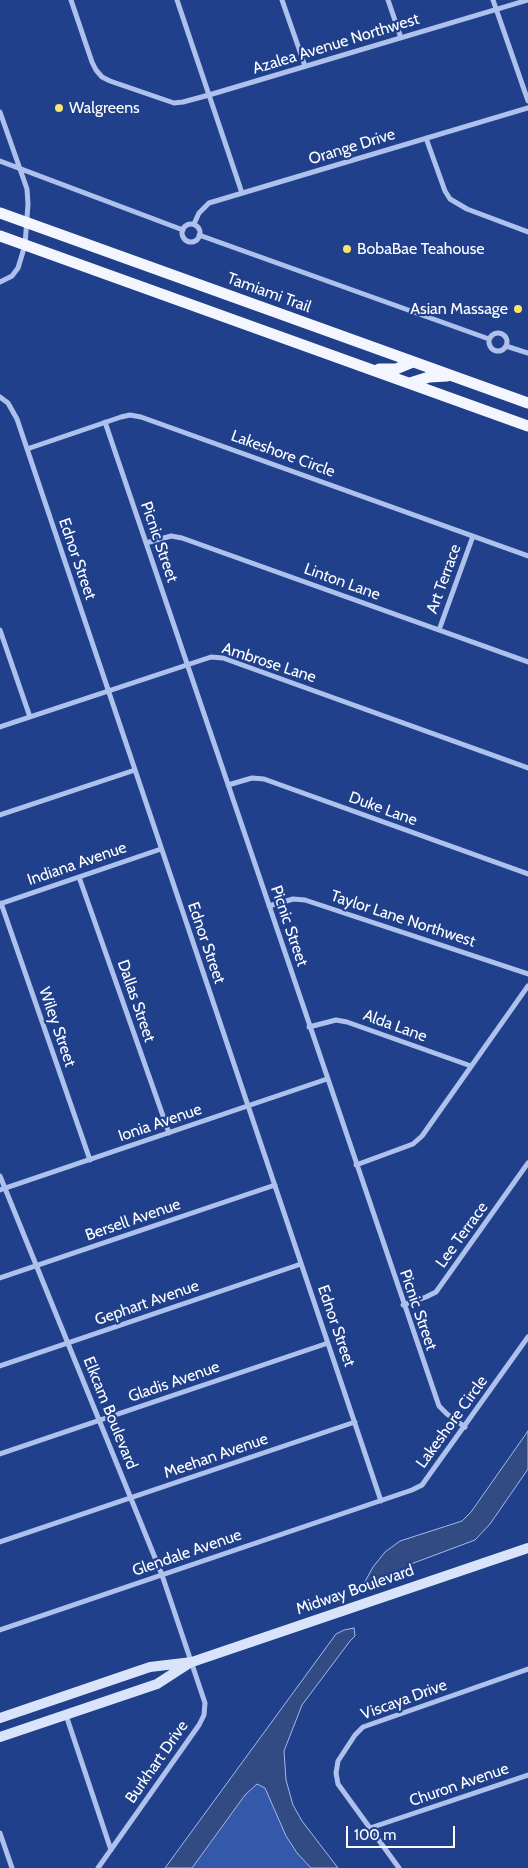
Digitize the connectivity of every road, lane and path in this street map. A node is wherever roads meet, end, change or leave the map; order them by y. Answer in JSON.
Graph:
{"nodes":[{"id":1,"x":71,"y":0,"type":"edge"},
{"id":2,"x":176,"y":0,"type":"edge"},
{"id":3,"x":282,"y":0,"type":"edge"},
{"id":4,"x":388,"y":0,"type":"edge"},
{"id":5,"x":493,"y":0,"type":"edge"},
{"id":6,"x":528,"y":0,"type":"edge"},
{"id":7,"x":496,"y":10,"type":"junction"},
{"id":8,"x":401,"y":38,"type":"junction"},
{"id":9,"x":305,"y":66,"type":"junction"},
{"id":10,"x":209,"y":95,"type":"junction"},
{"id":11,"x":528,"y":102,"type":"edge"},
{"id":12,"x":528,"y":108,"type":"edge"},
{"id":13,"x":0,"y":112,"type":"edge"},
{"id":14,"x":426,"y":138,"type":"junction"},
{"id":15,"x":0,"y":161,"type":"edge"},
{"id":16,"x":19,"y":168,"type":"junction"},
{"id":17,"x":242,"y":193,"type":"junction"},
{"id":18,"x":0,"y":214,"type":"edge"},
{"id":19,"x":27,"y":223,"type":"junction"},
{"id":20,"x":194,"y":224,"type":"junction"},
{"id":21,"x":183,"y":230,"type":"junction"},
{"id":22,"x":528,"y":232,"type":"edge"},
{"id":23,"x":200,"y":235,"type":"junction"},
{"id":24,"x":0,"y":236,"type":"edge"},
{"id":25,"x":25,"y":245,"type":"junction"},
{"id":26,"x":0,"y":282,"type":"edge"},
{"id":27,"x":489,"y":339,"type":"junction"},
{"id":28,"x":506,"y":346,"type":"junction"},
{"id":29,"x":528,"y":353,"type":"edge"},
{"id":30,"x":414,"y":362,"type":"junction"},
{"id":31,"x":372,"y":370,"type":"junction"},
{"id":32,"x":451,"y":376,"type":"junction"},
{"id":33,"x":410,"y":383,"type":"junction"},
{"id":34,"x":0,"y":397,"type":"edge"},
{"id":35,"x":528,"y":403,"type":"edge"},
{"id":36,"x":105,"y":422,"type":"junction"},
{"id":37,"x":528,"y":426,"type":"edge"},
{"id":38,"x":27,"y":449,"type":"junction"},
{"id":39,"x":473,"y":536,"type":"junction"},
{"id":40,"x":146,"y":543,"type":"junction"},
{"id":41,"x":528,"y":556,"type":"edge"},
{"id":42,"x":0,"y":630,"type":"edge"},
{"id":43,"x":439,"y":630,"type":"junction"},
{"id":44,"x":528,"y":662,"type":"edge"},
{"id":45,"x":187,"y":664,"type":"junction"},
{"id":46,"x":108,"y":691,"type":"junction"},
{"id":47,"x":30,"y":717,"type":"junction"},
{"id":48,"x":0,"y":727,"type":"edge"},
{"id":49,"x":528,"y":768,"type":"edge"},
{"id":50,"x":135,"y":770,"type":"junction"},
{"id":51,"x":228,"y":785,"type":"junction"},
{"id":52,"x":0,"y":815,"type":"edge"},
{"id":53,"x":161,"y":849,"type":"junction"},
{"id":54,"x":528,"y":874,"type":"edge"},
{"id":55,"x":79,"y":877,"type":"junction"},
{"id":56,"x":0,"y":904,"type":"edge"},
{"id":57,"x":268,"y":906,"type":"junction"},
{"id":58,"x":528,"y":974,"type":"edge"},
{"id":59,"x":528,"y":986,"type":"edge"},
{"id":60,"x":309,"y":1027,"type":"junction"},
{"id":61,"x":471,"y":1066,"type":"junction"},
{"id":62,"x":327,"y":1080,"type":"junction"},
{"id":63,"x":248,"y":1106,"type":"junction"},
{"id":64,"x":169,"y":1133,"type":"junction"},
{"id":65,"x":90,"y":1160,"type":"junction"},
{"id":66,"x":528,"y":1163,"type":"edge"},
{"id":67,"x":356,"y":1165,"type":"junction"},
{"id":68,"x":0,"y":1176,"type":"edge"},
{"id":69,"x":275,"y":1185,"type":"junction"},
{"id":70,"x":2,"y":1190,"type":"edge"},
{"id":71,"x":301,"y":1264,"type":"junction"},
{"id":72,"x":36,"y":1266,"type":"junction"},
{"id":73,"x":0,"y":1278,"type":"edge"},
{"id":74,"x":403,"y":1305,"type":"junction"},
{"id":75,"x":528,"y":1337,"type":"edge"},
{"id":76,"x":68,"y":1343,"type":"junction"},
{"id":77,"x":328,"y":1343,"type":"junction"},
{"id":78,"x":0,"y":1366,"type":"edge"},
{"id":79,"x":99,"y":1421,"type":"junction"},
{"id":80,"x":354,"y":1422,"type":"junction"},
{"id":81,"x":465,"y":1427,"type":"junction"},
{"id":82,"x":0,"y":1454,"type":"edge"},
{"id":83,"x":131,"y":1498,"type":"junction"},
{"id":84,"x":381,"y":1501,"type":"junction"},
{"id":85,"x":0,"y":1542,"type":"edge"},
{"id":86,"x":527,"y":1550,"type":"edge"},
{"id":87,"x":162,"y":1575,"type":"junction"},
{"id":88,"x":0,"y":1630,"type":"edge"},
{"id":89,"x":192,"y":1662,"type":"junction"},
{"id":90,"x":528,"y":1669,"type":"edge"},
{"id":91,"x":66,"y":1715,"type":"junction"},
{"id":92,"x":0,"y":1718,"type":"edge"},
{"id":93,"x":0,"y":1738,"type":"edge"},
{"id":94,"x":528,"y":1775,"type":"edge"},
{"id":95,"x":370,"y":1828,"type":"junction"},
{"id":96,"x":0,"y":1833,"type":"edge"},
{"id":97,"x":111,"y":1850,"type":"junction"},
{"id":98,"x":12,"y":1868,"type":"edge"},
{"id":99,"x":98,"y":1868,"type":"edge"},
{"id":100,"x":399,"y":1868,"type":"edge"}],
"edges":[{"from":1,"to":10,"type":"street","name":"Azalea Avenue Northwest"},
{"from":2,"to":10,"type":"street"},
{"from":3,"to":9,"type":"street"},
{"from":4,"to":8,"type":"street"},
{"from":5,"to":7,"type":"street"},
{"from":6,"to":7,"type":"street","name":"Azalea Avenue Northwest"},
{"from":7,"to":8,"type":"street","name":"Azalea Avenue Northwest"},
{"from":7,"to":11,"type":"street"},
{"from":8,"to":9,"type":"street","name":"Azalea Avenue Northwest"},
{"from":9,"to":10,"type":"street","name":"Azalea Avenue Northwest"},
{"from":10,"to":17,"type":"street"},
{"from":12,"to":14,"type":"street","name":"Orange Drive"},
{"from":13,"to":16,"type":"street"},
{"from":14,"to":17,"type":"street","name":"Orange Drive"},
{"from":14,"to":22,"type":"street"},
{"from":15,"to":16,"type":"street"},
{"from":16,"to":19,"type":"street"},
{"from":16,"to":21,"type":"street"},
{"from":17,"to":20,"type":"street","name":"Orange Drive"},
{"from":18,"to":19,"type":"main road","name":"Tamiami Trail"},
{"from":19,"to":25,"type":"street"},
{"from":19,"to":30,"type":"main road","name":"Tamiami Trail"},
{"from":20,"to":21,"type":"street"},
{"from":20,"to":23,"type":"street"},
{"from":21,"to":23,"type":"street"},
{"from":23,"to":27,"type":"street","name":"Tamiami Trail"},
{"from":24,"to":25,"type":"main road"},
{"from":25,"to":26,"type":"street"},
{"from":25,"to":31,"type":"main road"},
{"from":27,"to":28,"type":"street"},
{"from":27,"to":28,"type":"street"},
{"from":28,"to":29,"type":"street"},
{"from":30,"to":31,"type":"main road"},
{"from":30,"to":32,"type":"main road","name":"Tamiami Trail"},
{"from":31,"to":33,"type":"main road"},
{"from":32,"to":33,"type":"main road"},
{"from":32,"to":35,"type":"main road","name":"Tamiami Trail"},
{"from":33,"to":37,"type":"main road"},
{"from":34,"to":38,"type":"street","name":"Ednor Street"},
{"from":36,"to":38,"type":"street","name":"Lakeshore Circle"},
{"from":36,"to":39,"type":"street","name":"Lakeshore Circle"},
{"from":36,"to":40,"type":"street","name":"Picnic Street"},
{"from":38,"to":46,"type":"street","name":"Ednor Street"},
{"from":39,"to":41,"type":"street","name":"Lakeshore Circle"},
{"from":39,"to":43,"type":"street","name":"Art Terrace"},
{"from":40,"to":43,"type":"street","name":"Linton Lane"},
{"from":40,"to":45,"type":"street","name":"Picnic Street"},
{"from":42,"to":47,"type":"street"},
{"from":43,"to":44,"type":"street","name":"Linton Lane"},
{"from":45,"to":46,"type":"street","name":"Ambrose Lane"},
{"from":45,"to":49,"type":"street","name":"Ambrose Lane"},
{"from":45,"to":51,"type":"street","name":"Picnic Street"},
{"from":46,"to":47,"type":"street","name":"Ambrose Lane"},
{"from":46,"to":50,"type":"street","name":"Ednor Street"},
{"from":47,"to":48,"type":"street","name":"Ambrose Lane"},
{"from":50,"to":52,"type":"street"},
{"from":50,"to":53,"type":"street","name":"Ednor Street"},
{"from":51,"to":54,"type":"street","name":"Duke Lane"},
{"from":51,"to":57,"type":"street","name":"Picnic Street"},
{"from":53,"to":55,"type":"street","name":"Indiana Avenue"},
{"from":53,"to":63,"type":"street","name":"Ednor Street"},
{"from":55,"to":56,"type":"street","name":"Indiana Avenue"},
{"from":55,"to":64,"type":"street","name":"Dallas Street"},
{"from":56,"to":65,"type":"street","name":"Wiley Street"},
{"from":57,"to":58,"type":"street","name":"Taylor Lane Northwest"},
{"from":57,"to":60,"type":"street","name":"Picnic Street"},
{"from":59,"to":61,"type":"street"},
{"from":60,"to":61,"type":"street","name":"Alda Lane"},
{"from":60,"to":62,"type":"street","name":"Picnic Street"},
{"from":61,"to":67,"type":"street"},
{"from":62,"to":63,"type":"street","name":"Ionia Avenue"},
{"from":62,"to":67,"type":"street","name":"Picnic Street"},
{"from":63,"to":64,"type":"street","name":"Ionia Avenue"},
{"from":63,"to":69,"type":"street","name":"Ednor Street"},
{"from":64,"to":65,"type":"street","name":"Ionia Avenue"},
{"from":65,"to":70,"type":"street","name":"Ionia Avenue"},
{"from":66,"to":74,"type":"street","name":"Lee Terrace"},
{"from":67,"to":74,"type":"street","name":"Picnic Street"},
{"from":68,"to":70,"type":"street","name":"Elkcam Boulevard"},
{"from":69,"to":71,"type":"street","name":"Ednor Street"},
{"from":69,"to":72,"type":"street","name":"Bersell Avenue"},
{"from":70,"to":72,"type":"street","name":"Elkcam Boulevard"},
{"from":71,"to":76,"type":"street","name":"Gephart Avenue"},
{"from":71,"to":77,"type":"street","name":"Ednor Street"},
{"from":72,"to":73,"type":"street","name":"Bersell Avenue"},
{"from":72,"to":76,"type":"street","name":"Elkcam Boulevard"},
{"from":74,"to":81,"type":"street","name":"Picnic Street"},
{"from":75,"to":81,"type":"street","name":"Lakeshore Circle"},
{"from":76,"to":78,"type":"street","name":"Gephart Avenue"},
{"from":76,"to":79,"type":"street","name":"Elkcam Boulevard"},
{"from":77,"to":79,"type":"street","name":"Gladis Avenue"},
{"from":77,"to":80,"type":"street","name":"Ednor Street"},
{"from":79,"to":82,"type":"street","name":"Gladis Avenue"},
{"from":79,"to":83,"type":"street","name":"Elkcam Boulevard"},
{"from":80,"to":83,"type":"street","name":"Meehan Avenue"},
{"from":80,"to":84,"type":"street","name":"Ednor Street"},
{"from":81,"to":84,"type":"street","name":"Lakeshore Circle"},
{"from":83,"to":85,"type":"street","name":"Meehan Avenue"},
{"from":83,"to":87,"type":"street","name":"Elkcam Boulevard"},
{"from":84,"to":87,"type":"street","name":"Glendale Avenue"},
{"from":86,"to":89,"type":"street","name":"Midway Boulevard"},
{"from":87,"to":88,"type":"street","name":"Glendale Avenue"},
{"from":87,"to":89,"type":"street","name":"Elkcam Boulevard"},
{"from":89,"to":91,"type":"street","name":"Midway Boulevard"},
{"from":89,"to":92,"type":"street","name":"Midway Boulevard"},
{"from":89,"to":97,"type":"street","name":"Burkhart Drive"},
{"from":90,"to":95,"type":"street","name":"Viscaya Drive"},
{"from":91,"to":93,"type":"street","name":"Midway Boulevard"},
{"from":91,"to":97,"type":"street"},
{"from":94,"to":95,"type":"street","name":"Churon Avenue"},
{"from":95,"to":100,"type":"street","name":"Viscaya Drive"},
{"from":96,"to":98,"type":"street"},
{"from":97,"to":99,"type":"street","name":"Burkhart Drive"}]}
